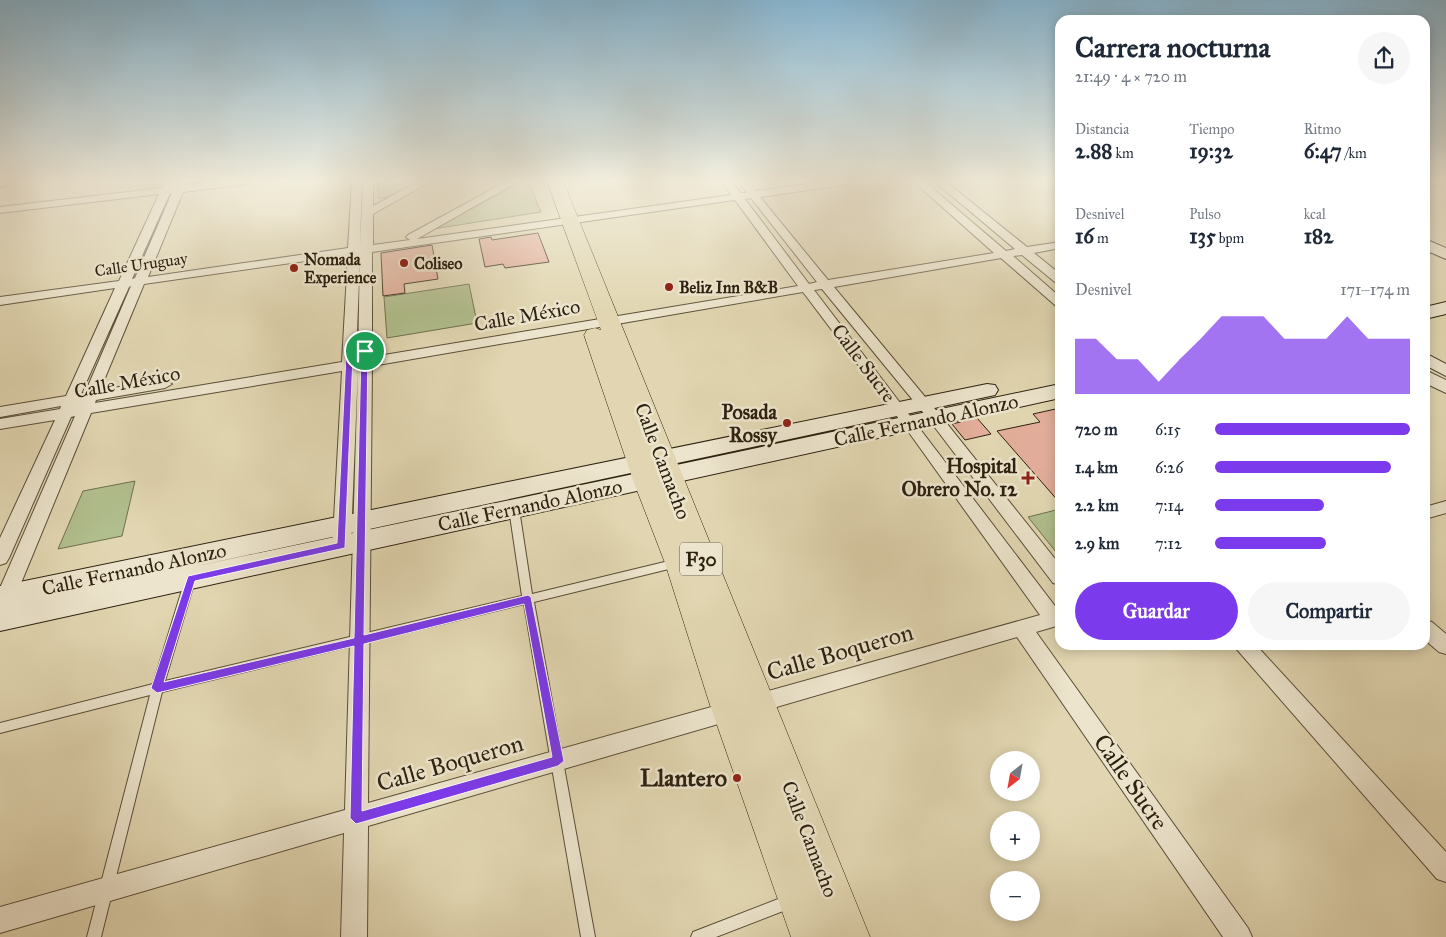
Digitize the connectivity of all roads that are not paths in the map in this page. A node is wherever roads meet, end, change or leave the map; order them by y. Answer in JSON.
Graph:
{"nodes":[{"id":1,"x":157,"y":225,"type":"edge"},
{"id":2,"x":359,"y":225,"type":"edge"},
{"id":3,"x":365,"y":225,"type":"edge"},
{"id":4,"x":433,"y":225,"type":"edge"},
{"id":5,"x":511,"y":225,"type":"edge"},
{"id":6,"x":518,"y":225,"type":"edge"},
{"id":7,"x":563,"y":225,"type":"edge"},
{"id":8,"x":758,"y":225,"type":"edge"},
{"id":9,"x":777,"y":225,"type":"edge"},
{"id":10,"x":969,"y":225,"type":"edge"},
{"id":11,"x":993,"y":225,"type":"edge"},
{"id":12,"x":412,"y":236,"type":"junction"},
{"id":13,"x":1055,"y":237,"type":"edge"},
{"id":14,"x":1430,"y":238,"type":"edge"},
{"id":15,"x":1055,"y":245,"type":"edge"},
{"id":16,"x":360,"y":246,"type":"junction"},
{"id":17,"x":1430,"y":246,"type":"edge"},
{"id":18,"x":1446,"y":246,"type":"edge"},
{"id":19,"x":1020,"y":247,"type":"junction"},
{"id":20,"x":999,"y":251,"type":"junction"},
{"id":21,"x":1446,"y":254,"type":"edge"},
{"id":22,"x":1055,"y":276,"type":"edge"},
{"id":23,"x":134,"y":277,"type":"junction"},
{"id":24,"x":823,"y":280,"type":"junction"},
{"id":25,"x":804,"y":283,"type":"junction"},
{"id":26,"x":0,"y":290,"type":"edge"},
{"id":27,"x":1446,"y":294,"type":"edge"},
{"id":28,"x":1430,"y":297,"type":"edge"},
{"id":29,"x":1055,"y":299,"type":"edge"},
{"id":30,"x":0,"y":301,"type":"edge"},
{"id":31,"x":1446,"y":308,"type":"edge"},
{"id":32,"x":1430,"y":312,"type":"edge"},
{"id":33,"x":598,"y":318,"type":"junction"},
{"id":34,"x":365,"y":357,"type":"junction"},
{"id":35,"x":349,"y":359,"type":"junction"},
{"id":36,"x":1430,"y":361,"type":"edge"},
{"id":37,"x":1446,"y":371,"type":"edge"},
{"id":38,"x":1055,"y":376,"type":"edge"},
{"id":39,"x":1430,"y":378,"type":"edge"},
{"id":40,"x":1446,"y":388,"type":"edge"},
{"id":41,"x":1055,"y":392,"type":"edge"},
{"id":42,"x":87,"y":403,"type":"junction"},
{"id":43,"x":68,"y":406,"type":"junction"},
{"id":44,"x":0,"y":412,"type":"edge"},
{"id":45,"x":917,"y":414,"type":"junction"},
{"id":46,"x":0,"y":424,"type":"edge"},
{"id":47,"x":655,"y":469,"type":"junction"},
{"id":48,"x":1446,"y":507,"type":"edge"},
{"id":49,"x":514,"y":509,"type":"junction"},
{"id":50,"x":1430,"y":512,"type":"edge"},
{"id":51,"x":352,"y":534,"type":"junction"},
{"id":52,"x":0,"y":558,"type":"edge"},
{"id":53,"x":680,"y":563,"type":"junction"},
{"id":54,"x":1055,"y":572,"type":"edge"},
{"id":55,"x":191,"y":578,"type":"junction"},
{"id":56,"x":528,"y":599,"type":"junction"},
{"id":57,"x":1,"y":606,"type":"edge"},
{"id":58,"x":1055,"y":615,"type":"edge"},
{"id":59,"x":1055,"y":619,"type":"edge"},
{"id":60,"x":1022,"y":628,"type":"junction"},
{"id":61,"x":1430,"y":632,"type":"edge"},
{"id":62,"x":359,"y":641,"type":"junction"},
{"id":63,"x":1446,"y":646,"type":"edge"},
{"id":64,"x":1248,"y":650,"type":"edge"},
{"id":65,"x":157,"y":688,"type":"junction"},
{"id":66,"x":744,"y":708,"type":"junction"},
{"id":67,"x":0,"y":728,"type":"edge"},
{"id":68,"x":558,"y":761,"type":"junction"},
{"id":69,"x":356,"y":818,"type":"junction"},
{"id":70,"x":1446,"y":870,"type":"edge"},
{"id":71,"x":105,"y":890,"type":"junction"},
{"id":72,"x":799,"y":898,"type":"junction"},
{"id":73,"x":0,"y":920,"type":"edge"},
{"id":74,"x":94,"y":937,"type":"edge"},
{"id":75,"x":354,"y":937,"type":"edge"},
{"id":76,"x":588,"y":937,"type":"edge"},
{"id":77,"x":698,"y":937,"type":"edge"},
{"id":78,"x":813,"y":937,"type":"edge"},
{"id":79,"x":848,"y":937,"type":"edge"},
{"id":80,"x":1239,"y":937,"type":"edge"}],
"edges":[{"from":1,"to":23,"type":"street"},
{"from":2,"to":16,"type":"street"},
{"from":3,"to":16,"type":"street"},
{"from":4,"to":12,"type":"street"},
{"from":5,"to":12,"type":"street","name":"Calle Uruguay"},
{"from":6,"to":16,"type":"street","name":"Calle Uruguay"},
{"from":7,"to":33,"type":"highway","name":"Calle Camacho","number":"F30"},
{"from":8,"to":25,"type":"street","name":"Calle Sucre"},
{"from":9,"to":24,"type":"street","name":"Calle Sucre"},
{"from":10,"to":20,"type":"street"},
{"from":11,"to":19,"type":"street"},
{"from":12,"to":16,"type":"street","name":"Calle Uruguay"},
{"from":13,"to":19,"type":"street","name":"Calle México"},
{"from":14,"to":18,"type":"main road"},
{"from":15,"to":19,"type":"street","name":"Calle México"},
{"from":16,"to":23,"type":"street","name":"Calle Uruguay"},
{"from":16,"to":34,"type":"street"},
{"from":16,"to":35,"type":"street"},
{"from":17,"to":21,"type":"main road"},
{"from":19,"to":20,"type":"street","name":"Calle México"},
{"from":19,"to":22,"type":"street"},
{"from":20,"to":24,"type":"street","name":"Calle México"},
{"from":20,"to":29,"type":"street"},
{"from":23,"to":26,"type":"street","name":"Calle Uruguay"},
{"from":23,"to":30,"type":"street","name":"Calle Uruguay"},
{"from":23,"to":42,"type":"street"},
{"from":23,"to":43,"type":"street"},
{"from":24,"to":25,"type":"street","name":"Calle México"},
{"from":24,"to":45,"type":"street","name":"Calle Sucre"},
{"from":25,"to":33,"type":"street","name":"Calle México"},
{"from":25,"to":45,"type":"street","name":"Calle Sucre"},
{"from":27,"to":28,"type":"main road"},
{"from":31,"to":32,"type":"main road"},
{"from":33,"to":34,"type":"street","name":"Calle México"},
{"from":33,"to":47,"type":"highway","name":"Calle Camacho","number":"F30"},
{"from":34,"to":35,"type":"street","name":"Calle México"},
{"from":34,"to":51,"type":"street"},
{"from":35,"to":42,"type":"street","name":"Calle México"},
{"from":35,"to":51,"type":"street"},
{"from":36,"to":37,"type":"street"},
{"from":38,"to":45,"type":"main road","name":"Calle Fernando Alonzo"},
{"from":39,"to":40,"type":"street"},
{"from":41,"to":45,"type":"main road","name":"Calle Fernando Alonzo"},
{"from":42,"to":43,"type":"street","name":"Calle México"},
{"from":42,"to":57,"type":"street"},
{"from":43,"to":44,"type":"street","name":"Calle México"},
{"from":43,"to":46,"type":"street","name":"Calle México"},
{"from":43,"to":52,"type":"street"},
{"from":45,"to":47,"type":"main road","name":"Calle Fernando Alonzo"},
{"from":45,"to":54,"type":"street","name":"Calle Sucre"},
{"from":45,"to":58,"type":"street","name":"Calle Sucre"},
{"from":47,"to":49,"type":"main road","name":"Calle Fernando Alonzo"},
{"from":47,"to":51,"type":"main road","name":"Calle Fernando Alonzo"},
{"from":47,"to":53,"type":"highway","name":"Calle Camacho","number":"F30"},
{"from":47,"to":66,"type":"highway","name":"Calle Camacho","number":"F30"},
{"from":48,"to":50,"type":"street"},
{"from":49,"to":51,"type":"main road","name":"Calle Fernando Alonzo"},
{"from":49,"to":56,"type":"lane"},
{"from":51,"to":55,"type":"main road","name":"Calle Fernando Alonzo"},
{"from":51,"to":57,"type":"main road","name":"Calle Fernando Alonzo"},
{"from":51,"to":62,"type":"street"},
{"from":53,"to":56,"type":"lane"},
{"from":53,"to":66,"type":"highway","name":"Calle Camacho","number":"F30"},
{"from":55,"to":57,"type":"main road","name":"Calle Fernando Alonzo"},
{"from":55,"to":65,"type":"lane"},
{"from":56,"to":62,"type":"lane"},
{"from":56,"to":68,"type":"lane"},
{"from":59,"to":60,"type":"street","name":"Calle Boqueron"},
{"from":60,"to":66,"type":"street","name":"Calle Boqueron"},
{"from":60,"to":80,"type":"street","name":"Calle Sucre"},
{"from":61,"to":63,"type":"street"},
{"from":62,"to":65,"type":"lane"},
{"from":62,"to":69,"type":"street"},
{"from":64,"to":70,"type":"street"},
{"from":65,"to":67,"type":"lane"},
{"from":65,"to":71,"type":"lane"},
{"from":66,"to":68,"type":"street","name":"Calle Boqueron"},
{"from":66,"to":72,"type":"highway","name":"Calle Camacho","number":"F30"},
{"from":66,"to":79,"type":"highway","name":"Calle Camacho","number":"F30"},
{"from":68,"to":69,"type":"street","name":"Calle Boqueron"},
{"from":68,"to":76,"type":"lane"},
{"from":69,"to":71,"type":"street","name":"Calle Boqueron"},
{"from":69,"to":75,"type":"street"},
{"from":71,"to":73,"type":"street","name":"Calle Boqueron"},
{"from":71,"to":74,"type":"lane"},
{"from":72,"to":77,"type":"lane"},
{"from":72,"to":78,"type":"highway","name":"Calle Camacho","number":"F30"}]}
